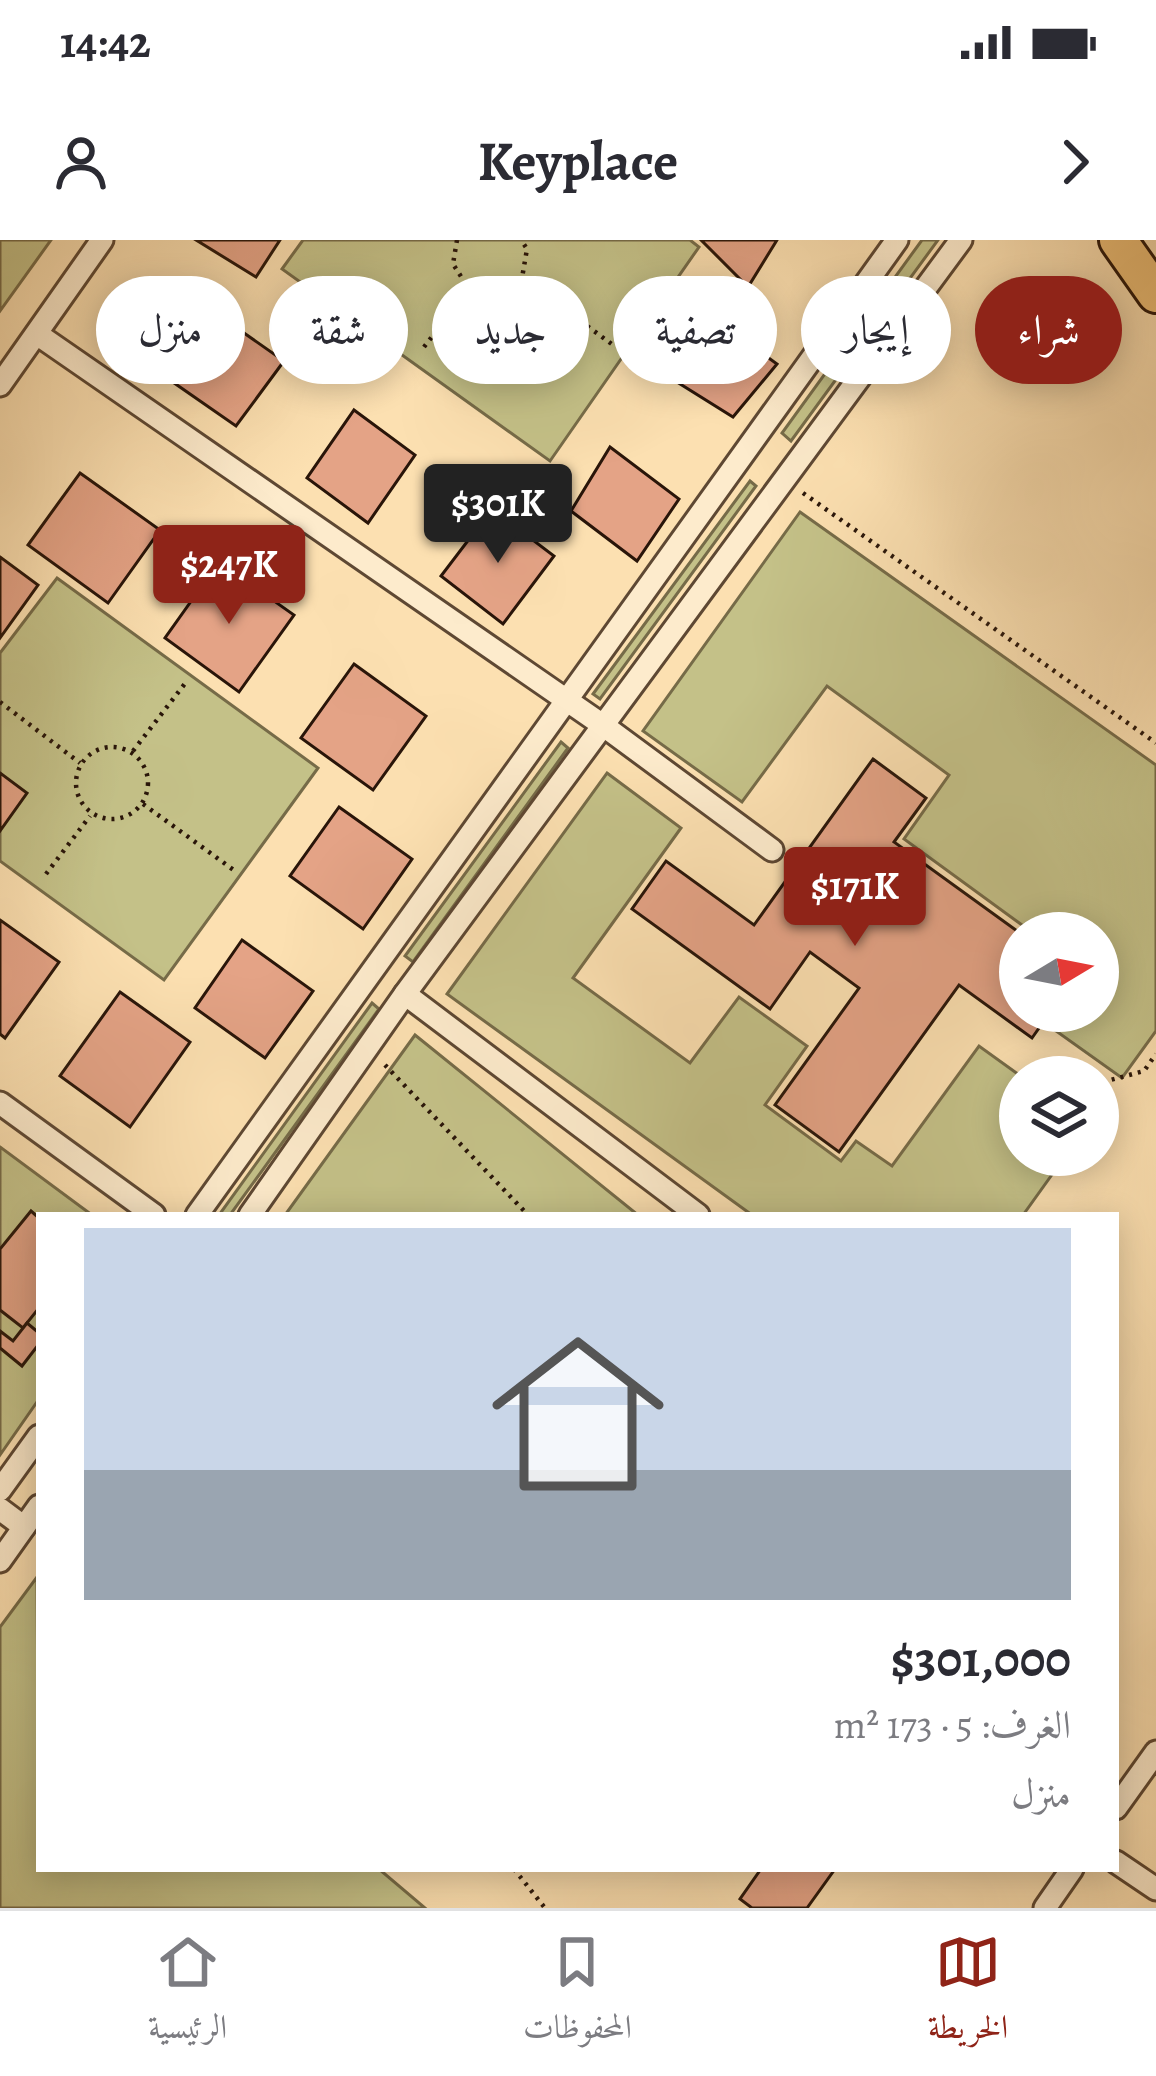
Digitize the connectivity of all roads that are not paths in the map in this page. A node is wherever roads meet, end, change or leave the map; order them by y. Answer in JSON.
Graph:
{"nodes":[{"id":1,"x":103,"y":240,"type":"edge"},
{"id":2,"x":897,"y":240,"type":"edge"},
{"id":3,"x":961,"y":240,"type":"edge"},
{"id":4,"x":1118,"y":240,"type":"edge"},
{"id":5,"x":1156,"y":294,"type":"edge"},
{"id":6,"x":37,"y":334,"type":"junction"},
{"id":7,"x":0,"y":385,"type":"edge"},
{"id":8,"x":567,"y":700,"type":"junction"},
{"id":9,"x":604,"y":726,"type":"junction"},
{"id":10,"x":772,"y":850,"type":"dead end"},
{"id":11,"x":405,"y":994,"type":"junction"},
{"id":12,"x":0,"y":1103,"type":"edge"},
{"id":13,"x":150,"y":1212,"type":"edge"},
{"id":14,"x":199,"y":1212,"type":"edge"},
{"id":15,"x":252,"y":1212,"type":"edge"},
{"id":16,"x":694,"y":1212,"type":"edge"},
{"id":17,"x":36,"y":1440,"type":"edge"},
{"id":18,"x":0,"y":1490,"type":"edge"},
{"id":19,"x":0,"y":1509,"type":"edge"},
{"id":20,"x":36,"y":1510,"type":"edge"},
{"id":21,"x":24,"y":1526,"type":"junction"},
{"id":22,"x":0,"y":1561,"type":"edge"},
{"id":23,"x":1156,"y":1752,"type":"edge"},
{"id":24,"x":1119,"y":1804,"type":"edge"},
{"id":25,"x":1119,"y":1864,"type":"edge"},
{"id":26,"x":1070,"y":1872,"type":"edge"},
{"id":27,"x":1156,"y":1889,"type":"edge"},
{"id":28,"x":1045,"y":1908,"type":"edge"}],
"edges":[{"from":1,"to":6,"type":"street"},
{"from":2,"to":8,"type":"street"},
{"from":3,"to":9,"type":"street"},
{"from":4,"to":5,"type":"main road"},
{"from":6,"to":7,"type":"street"},
{"from":6,"to":8,"type":"street"},
{"from":8,"to":9,"type":"street"},
{"from":8,"to":14,"type":"street"},
{"from":9,"to":10,"type":"street"},
{"from":9,"to":11,"type":"street"},
{"from":11,"to":15,"type":"street"},
{"from":11,"to":16,"type":"street"},
{"from":12,"to":13,"type":"street"},
{"from":17,"to":18,"type":"street"},
{"from":19,"to":21,"type":"street"},
{"from":20,"to":21,"type":"street"},
{"from":21,"to":22,"type":"street"},
{"from":23,"to":24,"type":"street"},
{"from":25,"to":27,"type":"street"},
{"from":26,"to":28,"type":"street"}]}
